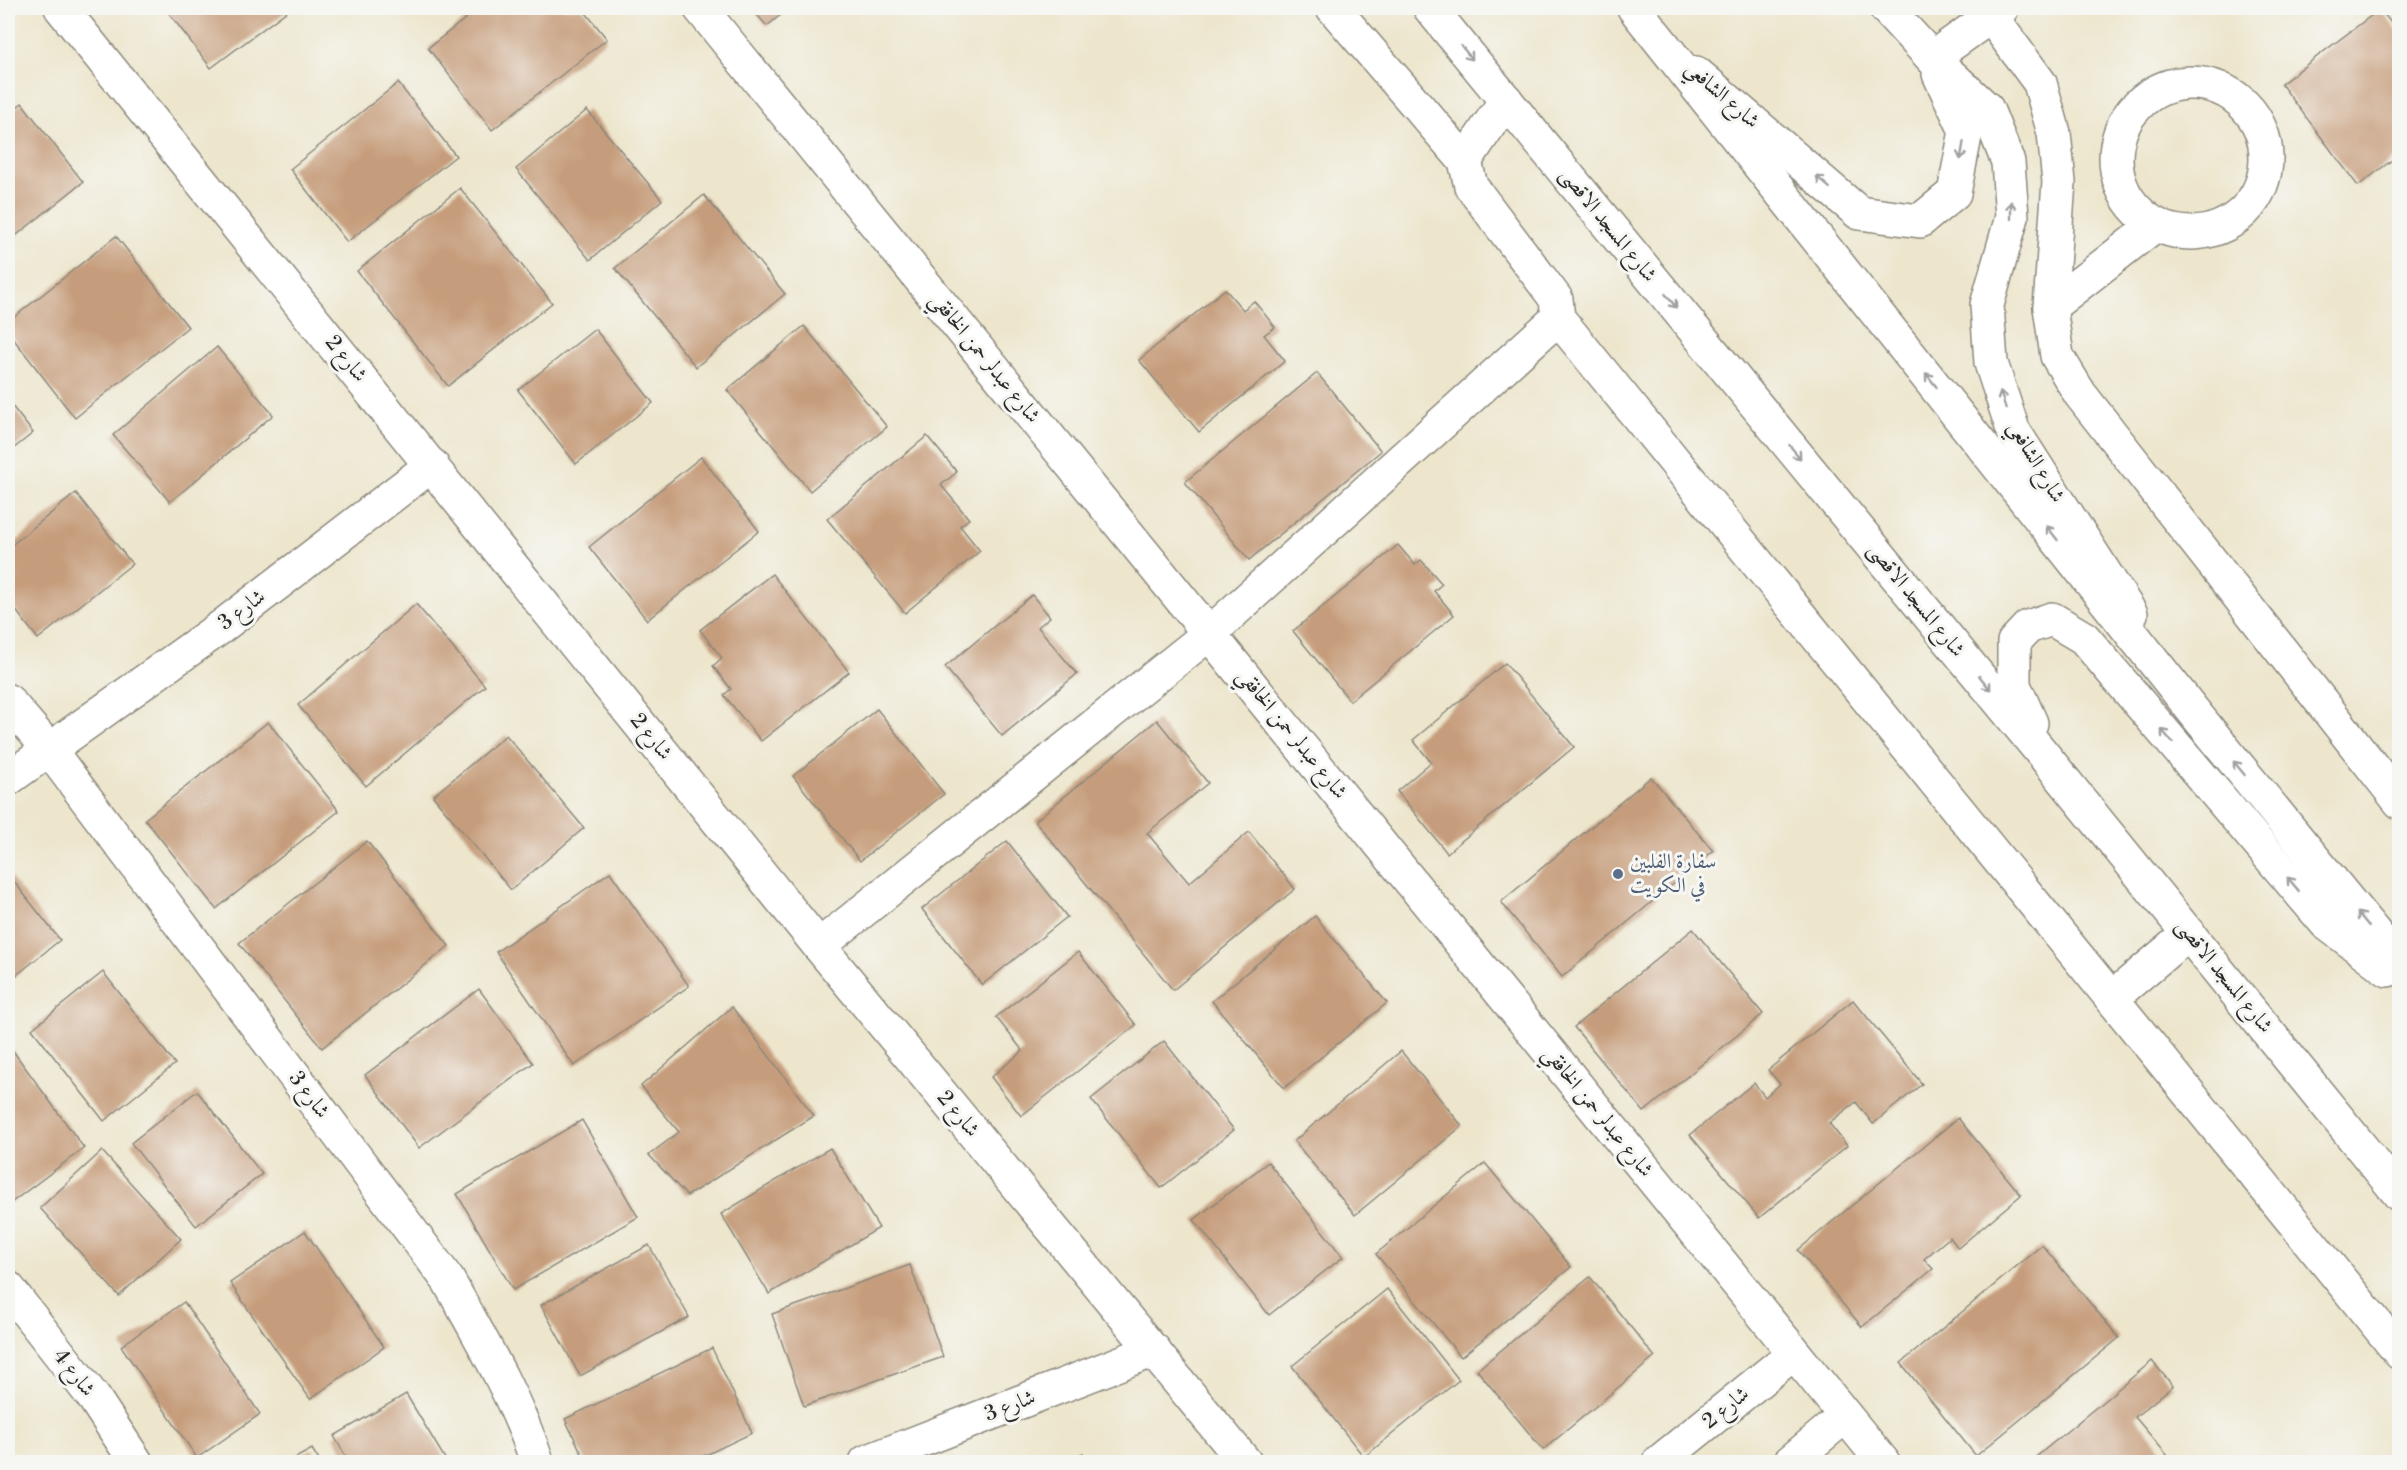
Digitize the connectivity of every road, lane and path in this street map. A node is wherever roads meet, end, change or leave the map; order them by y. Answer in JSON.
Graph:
{"nodes":[{"id":1,"x":61,"y":8,"type":"edge"},
{"id":2,"x":700,"y":8,"type":"edge"},
{"id":3,"x":1333,"y":8,"type":"edge"},
{"id":4,"x":1430,"y":8,"type":"edge"},
{"id":5,"x":1634,"y":8,"type":"edge"},
{"id":6,"x":1886,"y":8,"type":"edge"},
{"id":7,"x":1996,"y":11,"type":"edge"},
{"id":8,"x":1670,"y":50,"type":"junction"},
{"id":9,"x":1932,"y":58,"type":"junction"},
{"id":10,"x":1506,"y":100,"type":"junction"},
{"id":11,"x":1465,"y":161,"type":"junction"},
{"id":12,"x":2155,"y":225,"type":"junction"},
{"id":13,"x":2050,"y":307,"type":"junction"},
{"id":14,"x":1558,"y":318,"type":"junction"},
{"id":15,"x":432,"y":465,"type":"junction"},
{"id":16,"x":1210,"y":633,"type":"junction"},
{"id":17,"x":8,"y":701,"type":"edge"},
{"id":18,"x":2198,"y":717,"type":"junction"},
{"id":19,"x":48,"y":748,"type":"junction"},
{"id":20,"x":2046,"y":758,"type":"junction"},
{"id":21,"x":8,"y":779,"type":"edge"},
{"id":22,"x":2400,"y":802,"type":"edge"},
{"id":23,"x":2189,"y":933,"type":"junction"},
{"id":24,"x":819,"y":946,"type":"junction"},
{"id":25,"x":2400,"y":964,"type":"edge"},
{"id":26,"x":2400,"y":978,"type":"edge"},
{"id":27,"x":2113,"y":997,"type":"junction"},
{"id":28,"x":2400,"y":1195,"type":"edge"},
{"id":29,"x":8,"y":1288,"type":"edge"},
{"id":30,"x":1154,"y":1350,"type":"junction"},
{"id":31,"x":1794,"y":1353,"type":"junction"},
{"id":32,"x":2400,"y":1353,"type":"edge"},
{"id":33,"x":1845,"y":1416,"type":"junction"},
{"id":34,"x":136,"y":1462,"type":"edge"},
{"id":35,"x":537,"y":1462,"type":"edge"},
{"id":36,"x":866,"y":1462,"type":"edge"},
{"id":37,"x":1245,"y":1462,"type":"edge"},
{"id":38,"x":1659,"y":1462,"type":"edge"},
{"id":39,"x":1790,"y":1462,"type":"edge"},
{"id":40,"x":1883,"y":1462,"type":"edge"}],
"edges":[{"from":1,"to":15,"type":"street","name":"شارع 2"},
{"from":2,"to":16,"type":"street","name":"شارع عبدلر حمن الخافقي"},
{"from":3,"to":11,"type":"street"},
{"from":4,"to":10,"type":"street","name":"شارع المسجد الاقصى","one_way":true},
{"from":5,"to":8,"type":"street"},
{"from":6,"to":9,"type":"street","name":"شارع الشافعي"},
{"from":7,"to":9,"type":"street"},
{"from":7,"to":13,"type":"street"},
{"from":9,"to":8,"type":"street","name":"شارع الشافعي","one_way":true},
{"from":18,"to":8,"type":"street","one_way":true},
{"from":18,"to":9,"type":"street","name":"شارع الشافعي","one_way":true},
{"from":10,"to":11,"type":"street"},
{"from":10,"to":20,"type":"street","name":"شارع المسجد الاقصى","one_way":true},
{"from":11,"to":14,"type":"street"},
{"from":12,"to":12,"type":"street"},
{"from":12,"to":13,"type":"street"},
{"from":13,"to":22,"type":"street"},
{"from":14,"to":16,"type":"street"},
{"from":14,"to":27,"type":"street"},
{"from":15,"to":19,"type":"street","name":"شارع 3"},
{"from":15,"to":24,"type":"street","name":"شارع 2"},
{"from":16,"to":24,"type":"street"},
{"from":16,"to":31,"type":"street","name":"شارع عبدلر حمن الخافقي"},
{"from":17,"to":19,"type":"street","name":"شارع 3"},
{"from":25,"to":18,"type":"street","one_way":true},
{"from":19,"to":21,"type":"street"},
{"from":19,"to":35,"type":"street","name":"شارع 3"},
{"from":20,"to":23,"type":"street","name":"شارع المسجد الاقصى"},
{"from":26,"to":20,"type":"street","one_way":true},
{"from":23,"to":27,"type":"street"},
{"from":23,"to":28,"type":"street","name":"شارع المسجد الاقصى"},
{"from":24,"to":30,"type":"street","name":"شارع 2"},
{"from":27,"to":32,"type":"street"},
{"from":29,"to":34,"type":"street","name":"شارع 4"},
{"from":30,"to":36,"type":"street","name":"شارع 3"},
{"from":30,"to":37,"type":"street","name":"شارع 2"},
{"from":31,"to":33,"type":"street","name":"شارع عبدلر حمن الخافقي"},
{"from":31,"to":38,"type":"street","name":"شارع 2"},
{"from":33,"to":39,"type":"street"},
{"from":33,"to":40,"type":"street","name":"شارع عبدلر حمن الخافقي"}]}
